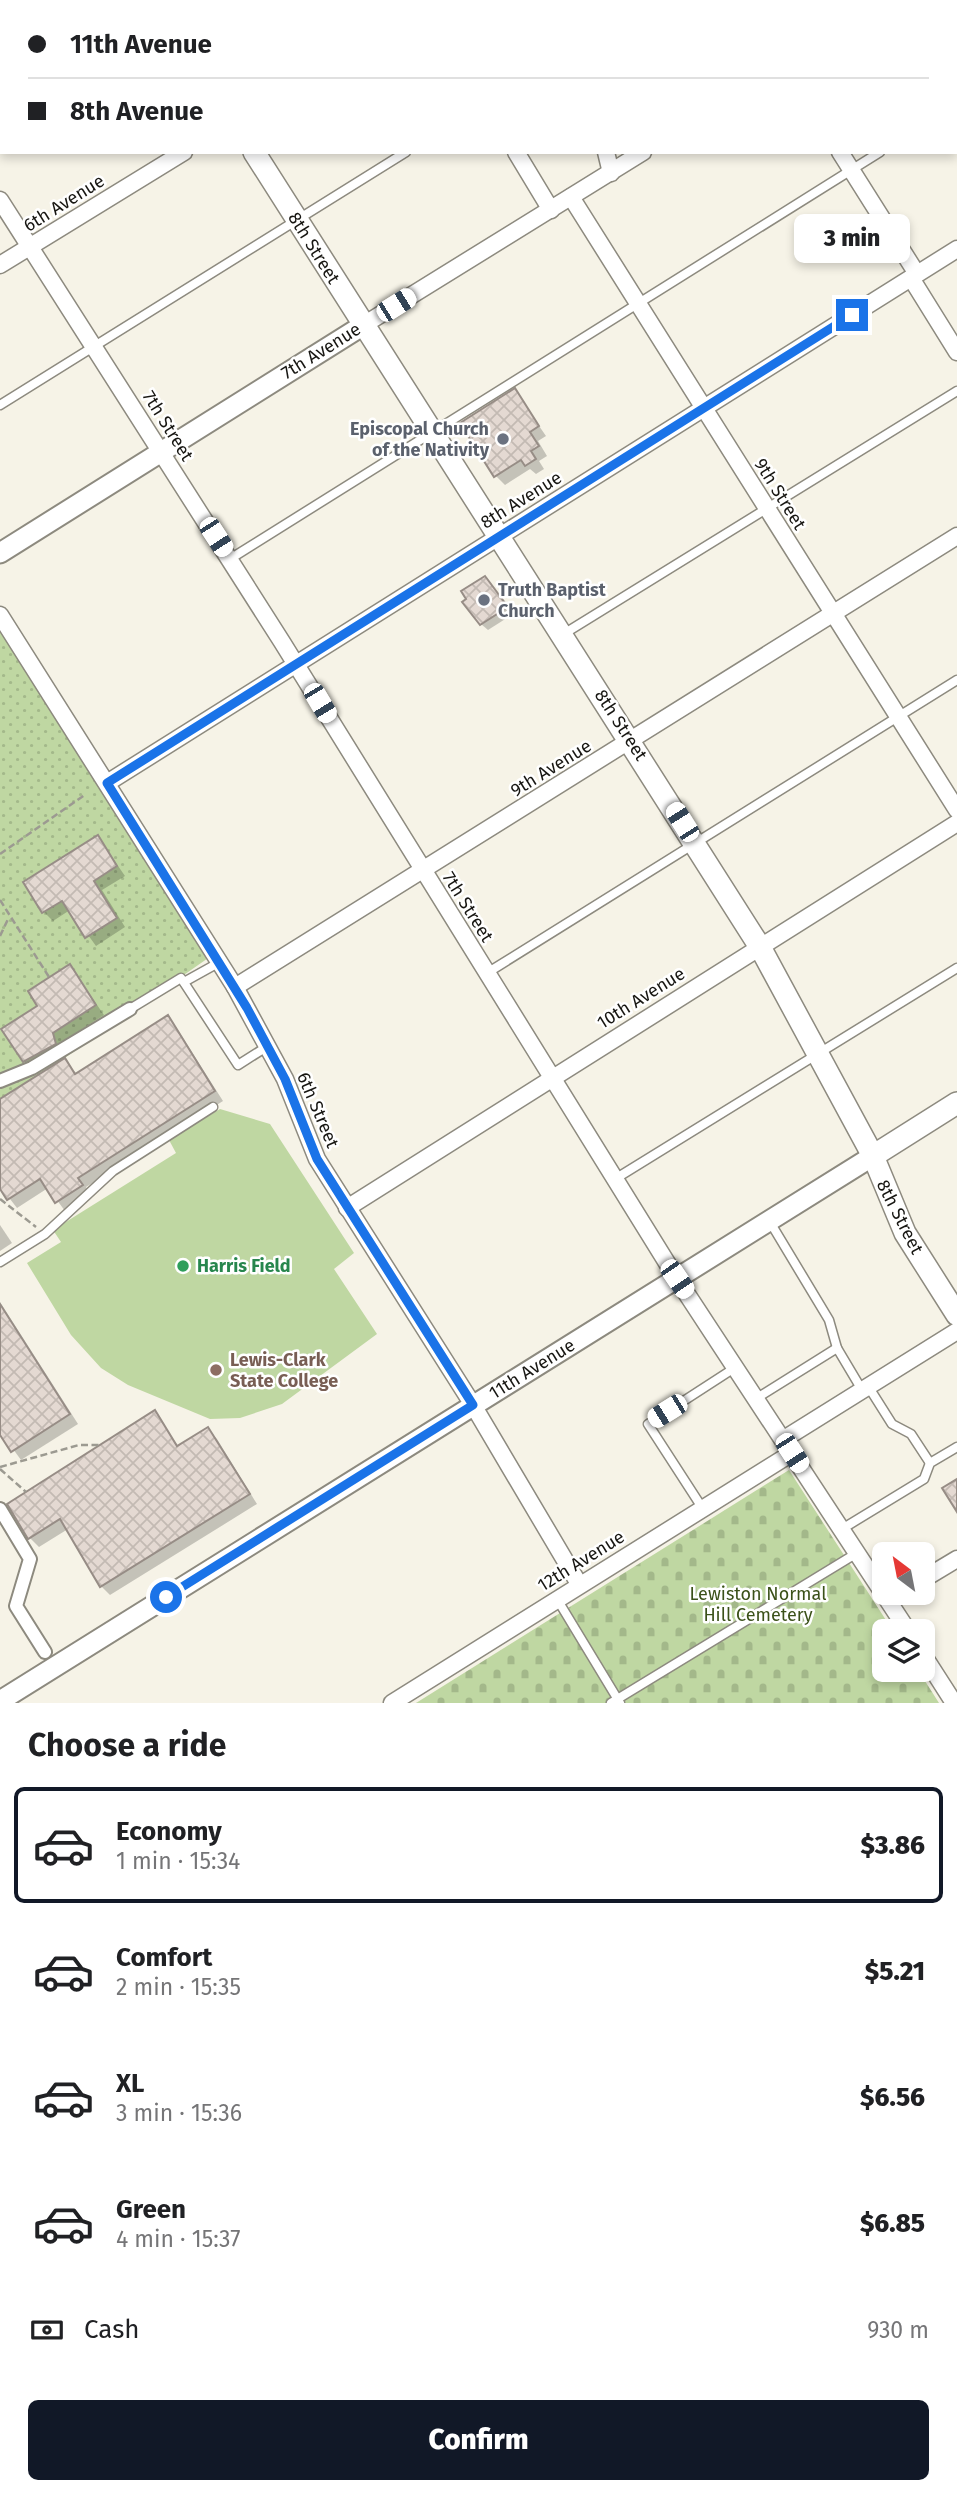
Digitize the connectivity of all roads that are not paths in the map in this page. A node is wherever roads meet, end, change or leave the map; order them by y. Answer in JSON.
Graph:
{"nodes":[{"id":1,"x":181,"y":154,"type":"edge"},
{"id":2,"x":255,"y":154,"type":"edge"},
{"id":3,"x":403,"y":154,"type":"edge"},
{"id":4,"x":517,"y":154,"type":"edge"},
{"id":5,"x":606,"y":154,"type":"edge"},
{"id":6,"x":640,"y":154,"type":"edge"},
{"id":7,"x":841,"y":154,"type":"edge"},
{"id":8,"x":877,"y":154,"type":"edge"},
{"id":9,"x":852,"y":170,"type":"junction"},
{"id":10,"x":611,"y":173,"type":"junction"},
{"id":11,"x":571,"y":197,"type":"junction"},
{"id":12,"x":0,"y":200,"type":"edge"},
{"id":13,"x":551,"y":210,"type":"junction"},
{"id":14,"x":296,"y":220,"type":"junction"},
{"id":15,"x":30,"y":247,"type":"junction"},
{"id":16,"x":957,"y":250,"type":"edge"},
{"id":17,"x":0,"y":265,"type":"edge"},
{"id":18,"x":914,"y":276,"type":"junction"},
{"id":19,"x":638,"y":303,"type":"junction"},
{"id":20,"x":362,"y":326,"type":"junction"},
{"id":21,"x":95,"y":346,"type":"junction"},
{"id":22,"x":957,"y":352,"type":"edge"},
{"id":23,"x":957,"y":391,"type":"edge"},
{"id":24,"x":0,"y":405,"type":"edge"},
{"id":25,"x":704,"y":407,"type":"junction"},
{"id":26,"x":431,"y":432,"type":"junction"},
{"id":27,"x":161,"y":451,"type":"junction"},
{"id":28,"x":767,"y":508,"type":"junction"},
{"id":29,"x":957,"y":536,"type":"edge"},
{"id":30,"x":499,"y":537,"type":"junction"},
{"id":31,"x":0,"y":553,"type":"edge"},
{"id":32,"x":230,"y":559,"type":"junction"},
{"id":33,"x":832,"y":614,"type":"junction"},
{"id":34,"x":0,"y":615,"type":"edge"},
{"id":35,"x":562,"y":635,"type":"junction"},
{"id":36,"x":296,"y":664,"type":"junction"},
{"id":37,"x":957,"y":680,"type":"edge"},
{"id":38,"x":898,"y":717,"type":"junction"},
{"id":39,"x":631,"y":741,"type":"junction"},
{"id":40,"x":107,"y":783,"type":"junction"},
{"id":41,"x":957,"y":810,"type":"edge"},
{"id":42,"x":957,"y":824,"type":"edge"},
{"id":43,"x":695,"y":843,"type":"junction"},
{"id":44,"x":424,"y":872,"type":"junction"},
{"id":45,"x":760,"y":947,"type":"junction"},
{"id":46,"x":220,"y":962,"type":"junction"},
{"id":47,"x":957,"y":968,"type":"edge"},
{"id":48,"x":486,"y":973,"type":"junction"},
{"id":49,"x":184,"y":982,"type":"junction"},
{"id":50,"x":235,"y":987,"type":"junction"},
{"id":51,"x":130,"y":1009,"type":"joint"},
{"id":52,"x":268,"y":1046,"type":"junction"},
{"id":53,"x":818,"y":1053,"type":"junction"},
{"id":54,"x":551,"y":1077,"type":"junction"},
{"id":55,"x":0,"y":1081,"type":"edge"},
{"id":56,"x":213,"y":1107,"type":"dead end"},
{"id":57,"x":955,"y":1109,"type":"edge"},
{"id":58,"x":873,"y":1156,"type":"junction"},
{"id":59,"x":615,"y":1179,"type":"junction"},
{"id":60,"x":347,"y":1208,"type":"junction"},
{"id":61,"x":769,"y":1221,"type":"junction"},
{"id":62,"x":0,"y":1262,"type":"edge"},
{"id":63,"x":677,"y":1279,"type":"junction"},
{"id":64,"x":957,"y":1315,"type":"edge"},
{"id":65,"x":957,"y":1331,"type":"edge"},
{"id":66,"x":837,"y":1348,"type":"junction"},
{"id":67,"x":736,"y":1367,"type":"junction"},
{"id":68,"x":865,"y":1388,"type":"junction"},
{"id":69,"x":757,"y":1398,"type":"junction"},
{"id":70,"x":473,"y":1405,"type":"junction"},
{"id":71,"x":784,"y":1439,"type":"junction"},
{"id":72,"x":957,"y":1447,"type":"edge"},
{"id":73,"x":792,"y":1453,"type":"junction"},
{"id":74,"x":930,"y":1463,"type":"junction"},
{"id":75,"x":703,"y":1508,"type":"junction"},
{"id":76,"x":0,"y":1509,"type":"edge"},
{"id":77,"x":842,"y":1529,"type":"junction"},
{"id":78,"x":858,"y":1552,"type":"junction"},
{"id":79,"x":957,"y":1559,"type":"edge"},
{"id":80,"x":872,"y":1569,"type":"edge"},
{"id":81,"x":935,"y":1572,"type":"edge"},
{"id":82,"x":579,"y":1584,"type":"junction"},
{"id":83,"x":557,"y":1598,"type":"junction"},
{"id":84,"x":45,"y":1652,"type":"dead end"},
{"id":85,"x":935,"y":1673,"type":"edge"},
{"id":86,"x":0,"y":1701,"type":"edge"},
{"id":87,"x":617,"y":1702,"type":"edge"},
{"id":88,"x":392,"y":1703,"type":"edge"},
{"id":89,"x":954,"y":1703,"type":"edge"}],
"edges":[{"from":1,"to":15,"type":"street","name":"6th Avenue"},
{"from":2,"to":14,"type":"main road","name":"8th Street"},
{"from":3,"to":14,"type":"lane"},
{"from":4,"to":13,"type":"street"},
{"from":5,"to":10,"type":"street"},
{"from":6,"to":10,"type":"street","name":"7th Avenue"},
{"from":7,"to":9,"type":"street"},
{"from":8,"to":9,"type":"lane"},
{"from":9,"to":18,"type":"street"},
{"from":9,"to":19,"type":"lane"},
{"from":10,"to":11,"type":"street","name":"7th Avenue"},
{"from":11,"to":13,"type":"street","name":"7th Avenue"},
{"from":11,"to":19,"type":"street","name":"9th Street"},
{"from":12,"to":15,"type":"street","name":"7th Street"},
{"from":13,"to":20,"type":"street","name":"7th Avenue"},
{"from":14,"to":20,"type":"main road","name":"8th Street"},
{"from":14,"to":21,"type":"lane"},
{"from":15,"to":17,"type":"street","name":"6th Avenue"},
{"from":15,"to":21,"type":"street","name":"7th Street"},
{"from":16,"to":18,"type":"street","name":"8th Avenue"},
{"from":18,"to":22,"type":"street"},
{"from":18,"to":25,"type":"street","name":"8th Avenue"},
{"from":19,"to":25,"type":"street","name":"9th Street"},
{"from":19,"to":26,"type":"lane"},
{"from":20,"to":26,"type":"main road","name":"8th Street"},
{"from":20,"to":27,"type":"street","name":"7th Avenue"},
{"from":21,"to":24,"type":"lane"},
{"from":21,"to":27,"type":"street","name":"7th Street"},
{"from":23,"to":28,"type":"lane"},
{"from":25,"to":28,"type":"street","name":"9th Street"},
{"from":25,"to":30,"type":"street","name":"8th Avenue"},
{"from":26,"to":30,"type":"main road","name":"8th Street"},
{"from":26,"to":32,"type":"lane"},
{"from":27,"to":31,"type":"street","name":"7th Avenue"},
{"from":27,"to":32,"type":"street","name":"7th Street"},
{"from":28,"to":33,"type":"street","name":"9th Street"},
{"from":28,"to":35,"type":"lane"},
{"from":29,"to":33,"type":"street","name":"9th Avenue"},
{"from":30,"to":35,"type":"main road","name":"8th Street"},
{"from":30,"to":36,"type":"street","name":"8th Avenue"},
{"from":32,"to":36,"type":"street","name":"7th Street"},
{"from":33,"to":38,"type":"street","name":"9th Street"},
{"from":33,"to":39,"type":"street","name":"9th Avenue"},
{"from":34,"to":40,"type":"street","name":"6th Street"},
{"from":35,"to":39,"type":"main road","name":"8th Street"},
{"from":36,"to":40,"type":"street","name":"8th Avenue"},
{"from":36,"to":44,"type":"street","name":"7th Street"},
{"from":37,"to":38,"type":"lane"},
{"from":38,"to":41,"type":"street","name":"9th Street"},
{"from":38,"to":43,"type":"lane"},
{"from":39,"to":43,"type":"main road","name":"8th Street"},
{"from":39,"to":44,"type":"street","name":"9th Avenue"},
{"from":40,"to":46,"type":"street","name":"6th Street"},
{"from":42,"to":45,"type":"street","name":"10th Avenue"},
{"from":43,"to":45,"type":"main road","name":"8th Street"},
{"from":43,"to":48,"type":"lane"},
{"from":44,"to":48,"type":"street","name":"7th Street"},
{"from":44,"to":50,"type":"street","name":"9th Avenue"},
{"from":45,"to":53,"type":"main road","name":"8th Street"},
{"from":45,"to":54,"type":"street","name":"10th Avenue"},
{"from":46,"to":49,"type":"lane"},
{"from":46,"to":50,"type":"street","name":"6th Street"},
{"from":47,"to":53,"type":"lane"},
{"from":48,"to":54,"type":"street","name":"7th Street"},
{"from":49,"to":51,"type":"lane"},
{"from":49,"to":52,"type":"lane"},
{"from":50,"to":52,"type":"street","name":"6th Street"},
{"from":51,"to":55,"type":"street"},
{"from":52,"to":60,"type":"street","name":"6th Street"},
{"from":53,"to":58,"type":"main road","name":"8th Street"},
{"from":53,"to":59,"type":"lane"},
{"from":54,"to":59,"type":"street","name":"7th Street"},
{"from":54,"to":60,"type":"street","name":"10th Avenue"},
{"from":56,"to":62,"type":"lane"},
{"from":57,"to":58,"type":"main road","name":"11th Avenue"},
{"from":58,"to":61,"type":"street","name":"11th Avenue"},
{"from":58,"to":64,"type":"main road","name":"8th Street"},
{"from":59,"to":63,"type":"street","name":"7th Street"},
{"from":60,"to":70,"type":"street","name":"6th Street"},
{"from":61,"to":63,"type":"street","name":"11th Avenue"},
{"from":61,"to":66,"type":"lane"},
{"from":63,"to":67,"type":"street","name":"7th Street"},
{"from":63,"to":70,"type":"street","name":"11th Avenue"},
{"from":65,"to":68,"type":"street"},
{"from":66,"to":68,"type":"lane"},
{"from":66,"to":69,"type":"lane"},
{"from":67,"to":69,"type":"street","name":"7th Street"},
{"from":67,"to":75,"type":"lane"},
{"from":68,"to":71,"type":"street"},
{"from":68,"to":74,"type":"lane"},
{"from":69,"to":71,"type":"street","name":"7th Street"},
{"from":70,"to":82,"type":"street","name":"6th Street"},
{"from":70,"to":86,"type":"street","name":"11th Avenue"},
{"from":71,"to":73,"type":"street","name":"7th Street"},
{"from":72,"to":74,"type":"lane"},
{"from":73,"to":75,"type":"street","name":"12th Avenue"},
{"from":73,"to":77,"type":"street","name":"7th Street"},
{"from":74,"to":77,"type":"lane"},
{"from":75,"to":82,"type":"street","name":"12th Avenue"},
{"from":76,"to":84,"type":"street"},
{"from":77,"to":78,"type":"street","name":"7th Street"},
{"from":78,"to":80,"type":"street","name":"7th Street"},
{"from":78,"to":87,"type":"lane"},
{"from":79,"to":81,"type":"street"},
{"from":82,"to":83,"type":"street","name":"12th Avenue"},
{"from":83,"to":87,"type":"lane"},
{"from":83,"to":88,"type":"street","name":"12th Avenue"},
{"from":85,"to":89,"type":"street"}]}
